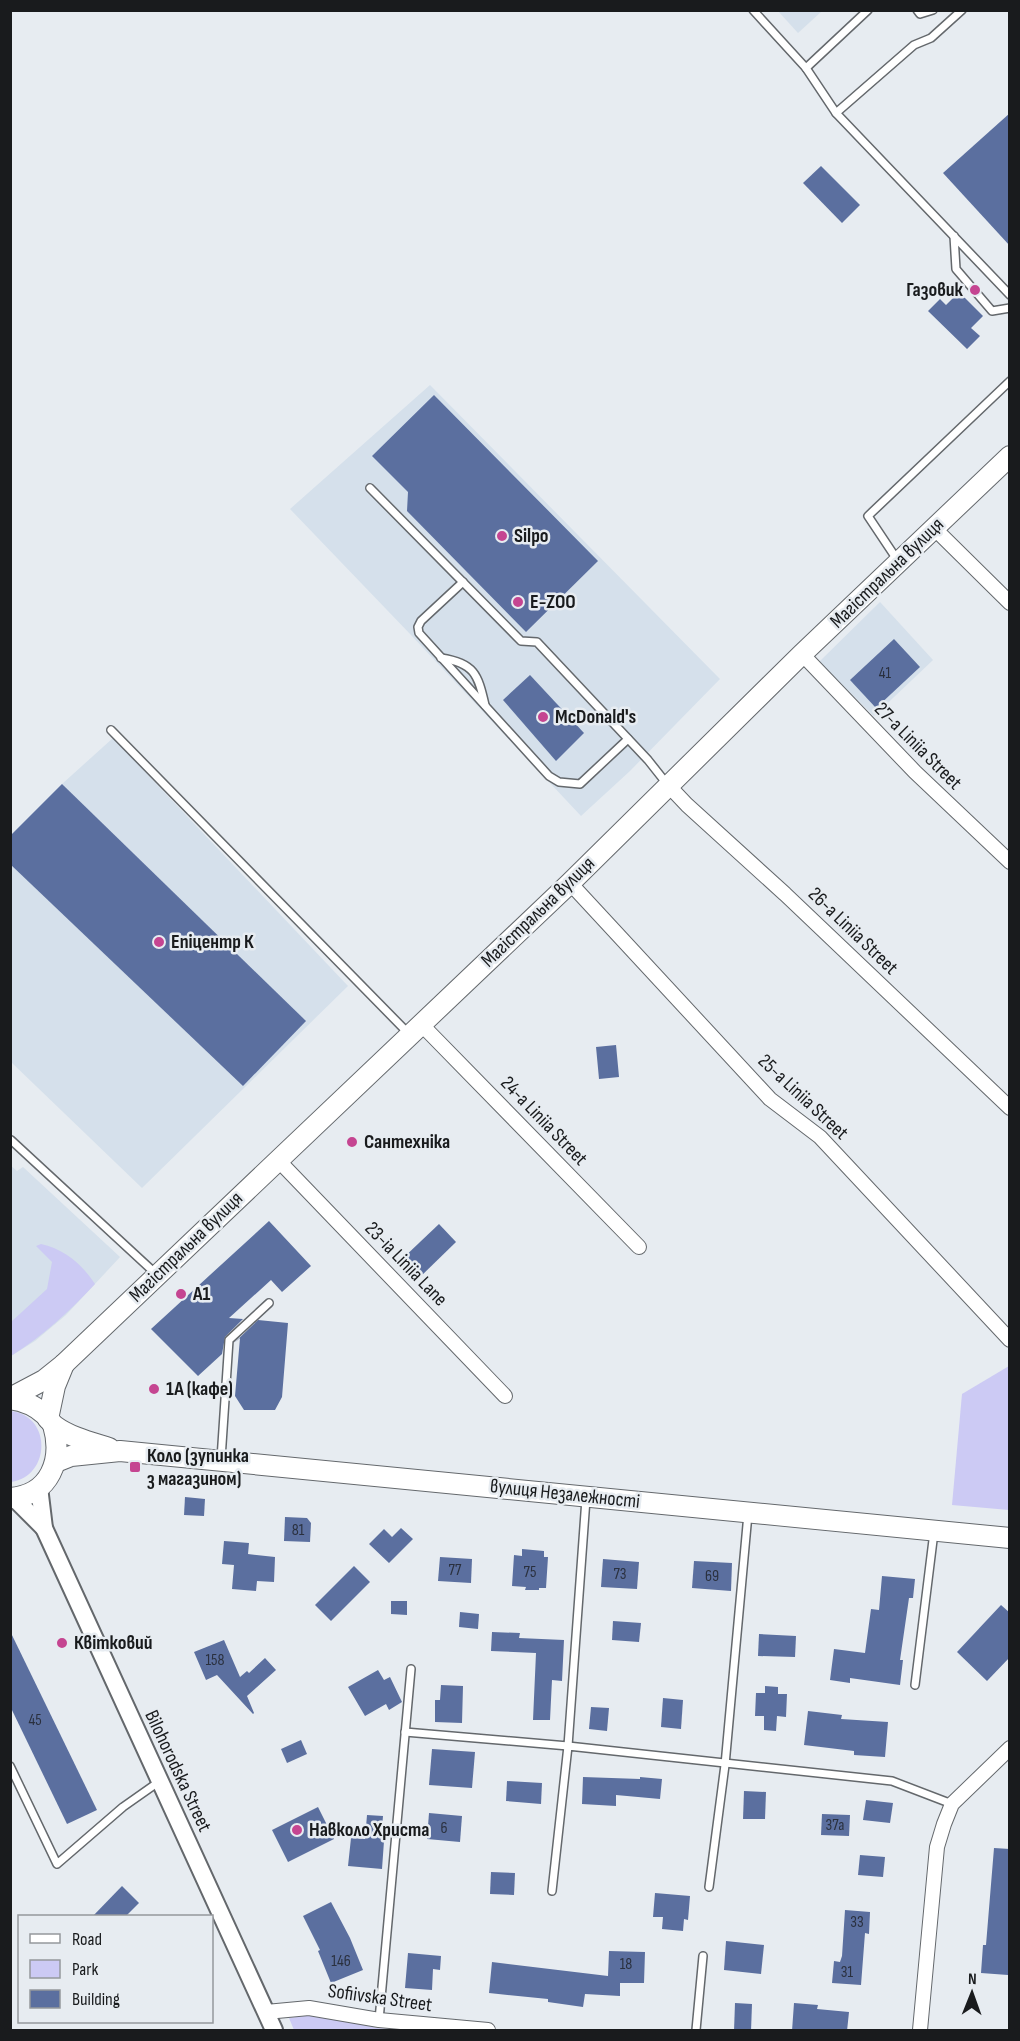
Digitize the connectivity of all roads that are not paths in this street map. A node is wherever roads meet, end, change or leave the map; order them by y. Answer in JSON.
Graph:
{"nodes":[{"id":1,"x":753,"y":10,"type":"edge"},
{"id":2,"x":868,"y":10,"type":"edge"},
{"id":3,"x":917,"y":10,"type":"edge"},
{"id":4,"x":933,"y":10,"type":"edge"},
{"id":5,"x":962,"y":10,"type":"edge"},
{"id":6,"x":806,"y":68,"type":"junction"},
{"id":7,"x":836,"y":112,"type":"junction"},
{"id":8,"x":954,"y":237,"type":"junction"},
{"id":9,"x":1010,"y":295,"type":"edge"},
{"id":10,"x":1010,"y":308,"type":"edge"},
{"id":11,"x":1010,"y":381,"type":"edge"},
{"id":12,"x":1010,"y":456,"type":"edge"},
{"id":13,"x":370,"y":488,"type":"dead end"},
{"id":14,"x":934,"y":528,"type":"junction"},
{"id":15,"x":899,"y":562,"type":"junction"},
{"id":16,"x":462,"y":582,"type":"junction"},
{"id":17,"x":1010,"y":603,"type":"edge"},
{"id":18,"x":802,"y":654,"type":"junction"},
{"id":19,"x":441,"y":658,"type":"junction"},
{"id":20,"x":485,"y":706,"type":"junction"},
{"id":21,"x":111,"y":730,"type":"dead end"},
{"id":22,"x":628,"y":739,"type":"junction"},
{"id":23,"x":669,"y":785,"type":"junction"},
{"id":24,"x":1010,"y":862,"type":"edge"},
{"id":25,"x":570,"y":883,"type":"junction"},
{"id":26,"x":415,"y":1029,"type":"junction"},
{"id":27,"x":1010,"y":1108,"type":"edge"},
{"id":28,"x":11,"y":1140,"type":"edge"},
{"id":29,"x":278,"y":1160,"type":"junction"},
{"id":30,"x":639,"y":1247,"type":"dead end"},
{"id":31,"x":157,"y":1275,"type":"junction"},
{"id":32,"x":269,"y":1303,"type":"dead end"},
{"id":33,"x":1010,"y":1340,"type":"edge"},
{"id":34,"x":64,"y":1364,"type":"junction"},
{"id":35,"x":506,"y":1396,"type":"dead end"},
{"id":36,"x":10,"y":1398,"type":"edge"},
{"id":37,"x":50,"y":1422,"type":"junction"},
{"id":38,"x":120,"y":1451,"type":"junction"},
{"id":39,"x":220,"y":1460,"type":"junction"},
{"id":40,"x":56,"y":1462,"type":"junction"},
{"id":41,"x":39,"y":1487,"type":"junction"},
{"id":42,"x":587,"y":1496,"type":"junction"},
{"id":43,"x":12,"y":1498,"type":"edge"},
{"id":44,"x":748,"y":1512,"type":"junction"},
{"id":45,"x":44,"y":1528,"type":"junction"},
{"id":46,"x":934,"y":1531,"type":"junction"},
{"id":47,"x":1010,"y":1538,"type":"edge"},
{"id":48,"x":411,"y":1669,"type":"dead end"},
{"id":49,"x":915,"y":1684,"type":"dead end"},
{"id":50,"x":405,"y":1732,"type":"junction"},
{"id":51,"x":568,"y":1746,"type":"junction"},
{"id":52,"x":1010,"y":1748,"type":"edge"},
{"id":53,"x":725,"y":1765,"type":"junction"},
{"id":54,"x":10,"y":1766,"type":"edge"},
{"id":55,"x":159,"y":1781,"type":"junction"},
{"id":56,"x":952,"y":1804,"type":"junction"},
{"id":57,"x":709,"y":1887,"type":"dead end"},
{"id":58,"x":552,"y":1891,"type":"dead end"},
{"id":59,"x":703,"y":1956,"type":"dead end"},
{"id":60,"x":266,"y":2012,"type":"junction"},
{"id":61,"x":379,"y":2020,"type":"junction"},
{"id":62,"x":274,"y":2031,"type":"edge"},
{"id":63,"x":488,"y":2031,"type":"edge"},
{"id":64,"x":696,"y":2031,"type":"edge"},
{"id":65,"x":920,"y":2031,"type":"edge"}],
"edges":[{"from":1,"to":6,"type":"lane"},
{"from":2,"to":6,"type":"lane"},
{"from":3,"to":4,"type":"lane"},
{"from":5,"to":7,"type":"lane"},
{"from":6,"to":7,"type":"lane"},
{"from":7,"to":8,"type":"lane"},
{"from":8,"to":9,"type":"lane"},
{"from":8,"to":10,"type":"lane"},
{"from":11,"to":15,"type":"lane"},
{"from":12,"to":14,"type":"main road","name":"Магістральна вулиця"},
{"from":13,"to":16,"type":"lane"},
{"from":14,"to":15,"type":"main road","name":"Магістральна вулиця"},
{"from":14,"to":17,"type":"street"},
{"from":15,"to":18,"type":"main road","name":"Магістральна вулиця"},
{"from":16,"to":19,"type":"lane"},
{"from":16,"to":22,"type":"lane"},
{"from":18,"to":23,"type":"main road","name":"Магістральна вулиця"},
{"from":18,"to":24,"type":"street","name":"27-a Liniia Street"},
{"from":19,"to":20,"type":"lane"},
{"from":19,"to":20,"type":"lane"},
{"from":20,"to":22,"type":"lane"},
{"from":21,"to":26,"type":"lane"},
{"from":22,"to":23,"type":"lane"},
{"from":23,"to":25,"type":"main road","name":"Магістральна вулиця"},
{"from":23,"to":27,"type":"street","name":"26-a Liniia Street"},
{"from":25,"to":26,"type":"main road","name":"Магістральна вулиця"},
{"from":25,"to":33,"type":"street","name":"25-a Liniia Street"},
{"from":26,"to":29,"type":"main road","name":"Магістральна вулиця"},
{"from":26,"to":30,"type":"street","name":"24-a Liniia Street"},
{"from":28,"to":31,"type":"lane"},
{"from":29,"to":31,"type":"main road","name":"Магістральна вулиця"},
{"from":29,"to":35,"type":"street","name":"23-ia Liniia Lane"},
{"from":31,"to":34,"type":"main road","name":"Магістральна вулиця"},
{"from":32,"to":39,"type":"lane"},
{"from":34,"to":36,"type":"main road","name":"Магістральна вулиця"},
{"from":34,"to":37,"type":"main road"},
{"from":36,"to":37,"type":"main road"},
{"from":37,"to":38,"type":"main road"},
{"from":37,"to":40,"type":"main road"},
{"from":38,"to":39,"type":"main road","name":"вулиця Незалежності"},
{"from":38,"to":40,"type":"main road"},
{"from":39,"to":42,"type":"main road","name":"вулиця Незалежності"},
{"from":40,"to":41,"type":"main road"},
{"from":41,"to":43,"type":"main road"},
{"from":41,"to":45,"type":"street"},
{"from":42,"to":44,"type":"main road","name":"вулиця Незалежності"},
{"from":42,"to":51,"type":"lane"},
{"from":43,"to":45,"type":"street"},
{"from":44,"to":46,"type":"main road","name":"вулиця Незалежності"},
{"from":44,"to":53,"type":"lane"},
{"from":45,"to":55,"type":"street","name":"Bilohorodska Street"},
{"from":46,"to":47,"type":"main road","name":"вулиця Незалежності"},
{"from":46,"to":49,"type":"lane"},
{"from":48,"to":50,"type":"lane"},
{"from":50,"to":51,"type":"lane"},
{"from":50,"to":61,"type":"lane"},
{"from":51,"to":53,"type":"lane"},
{"from":51,"to":58,"type":"lane"},
{"from":52,"to":56,"type":"street"},
{"from":53,"to":56,"type":"lane"},
{"from":53,"to":57,"type":"lane"},
{"from":54,"to":55,"type":"lane"},
{"from":55,"to":60,"type":"street","name":"Bilohorodska Street"},
{"from":56,"to":65,"type":"street"},
{"from":59,"to":64,"type":"lane"},
{"from":60,"to":61,"type":"street","name":"Sofiivska Street"},
{"from":60,"to":62,"type":"street","name":"Bilohorodska Street"},
{"from":61,"to":63,"type":"street","name":"Sofiivska Street"}]}
